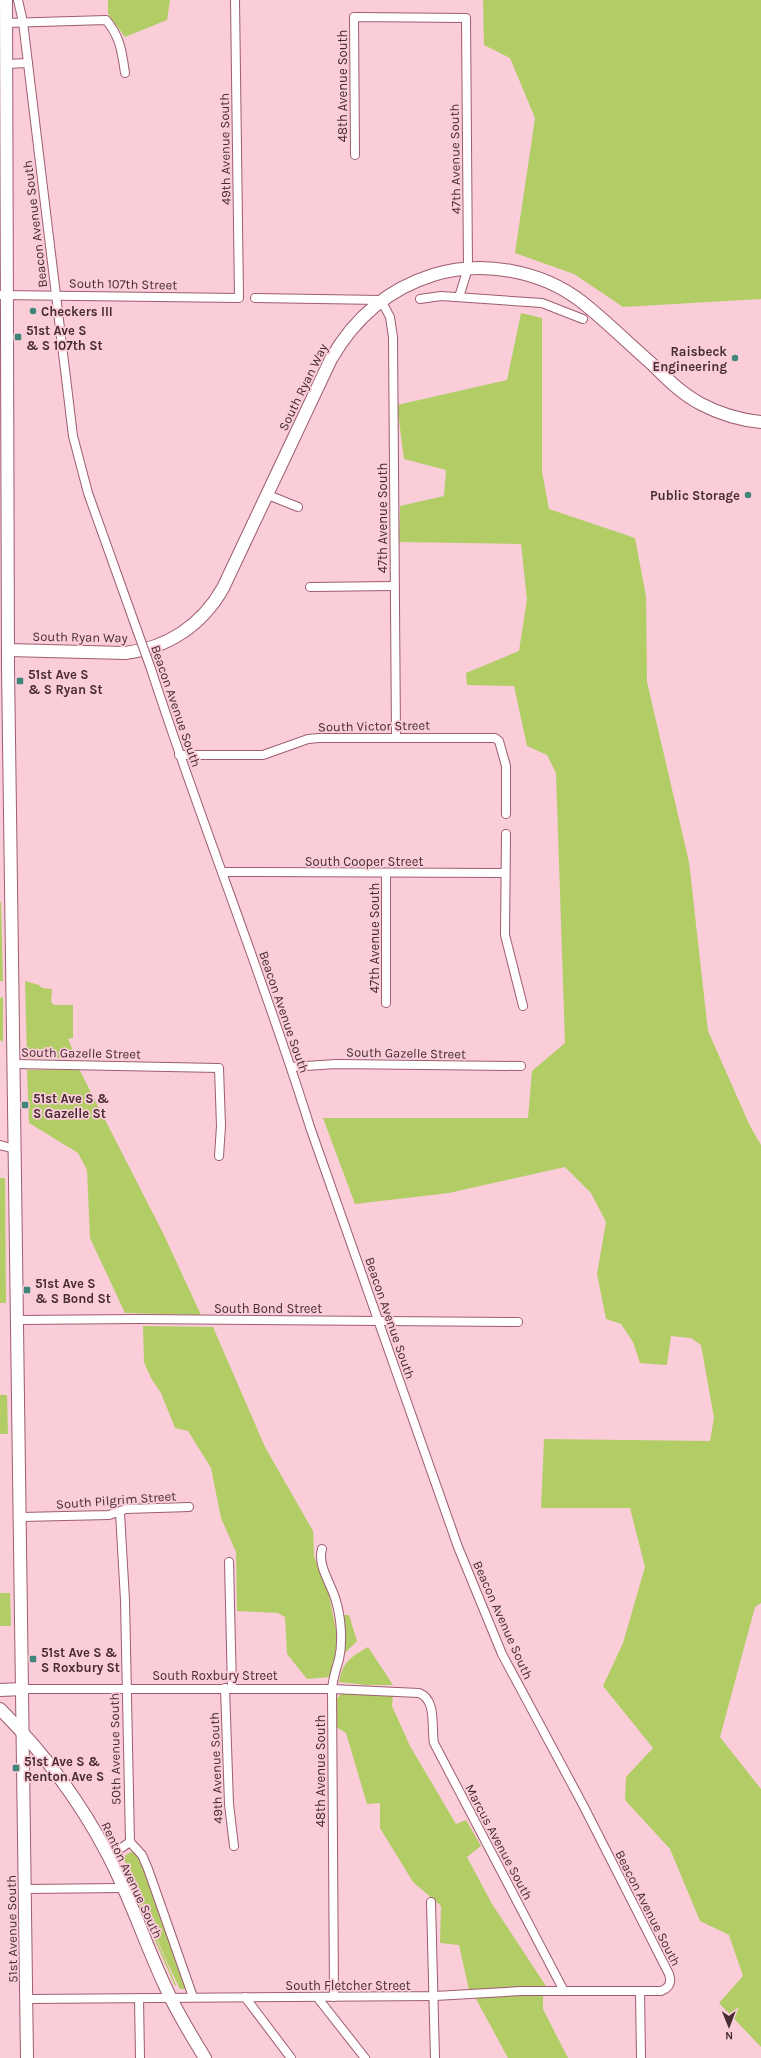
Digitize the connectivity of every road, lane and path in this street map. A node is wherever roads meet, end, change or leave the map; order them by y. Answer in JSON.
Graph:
{"nodes":[{"id":1,"x":6,"y":0,"type":"edge"},
{"id":2,"x":18,"y":0,"type":"edge"},
{"id":3,"x":235,"y":0,"type":"edge"},
{"id":4,"x":354,"y":17,"type":"joint"},
{"id":5,"x":23,"y":22,"type":"junction"},
{"id":6,"x":6,"y":23,"type":"junction"},
{"id":7,"x":28,"y":63,"type":"junction"},
{"id":8,"x":6,"y":64,"type":"junction"},
{"id":9,"x":125,"y":73,"type":"dead end"},
{"id":10,"x":355,"y":155,"type":"dead end"},
{"id":11,"x":3,"y":164,"type":"edge"},
{"id":12,"x":468,"y":268,"type":"junction"},
{"id":13,"x":4,"y":295,"type":"edge"},
{"id":14,"x":56,"y":295,"type":"junction"},
{"id":15,"x":459,"y":297,"type":"junction"},
{"id":16,"x":239,"y":298,"type":"joint"},
{"id":17,"x":255,"y":298,"type":"dead end"},
{"id":18,"x":420,"y":299,"type":"dead end"},
{"id":19,"x":381,"y":300,"type":"junction"},
{"id":20,"x":583,"y":319,"type":"dead end"},
{"id":21,"x":761,"y":422,"type":"edge"},
{"id":22,"x":268,"y":495,"type":"junction"},
{"id":23,"x":298,"y":507,"type":"dead end"},
{"id":24,"x":4,"y":544,"type":"edge"},
{"id":25,"x":394,"y":586,"type":"junction"},
{"id":26,"x":310,"y":587,"type":"dead end"},
{"id":27,"x":8,"y":650,"type":"junction"},
{"id":28,"x":396,"y":737,"type":"junction"},
{"id":29,"x":179,"y":755,"type":"junction"},
{"id":30,"x":506,"y":814,"type":"dead end"},
{"id":31,"x":506,"y":834,"type":"dead end"},
{"id":32,"x":222,"y":872,"type":"junction"},
{"id":33,"x":386,"y":873,"type":"junction"},
{"id":34,"x":505,"y":873,"type":"junction"},
{"id":35,"x":386,"y":1003,"type":"dead end"},
{"id":36,"x":523,"y":1006,"type":"dead end"},
{"id":37,"x":15,"y":1064,"type":"junction"},
{"id":38,"x":291,"y":1066,"type":"junction"},
{"id":39,"x":521,"y":1066,"type":"dead end"},
{"id":40,"x":0,"y":1145,"type":"edge"},
{"id":41,"x":15,"y":1149,"type":"junction"},
{"id":42,"x":219,"y":1156,"type":"dead end"},
{"id":43,"x":17,"y":1320,"type":"junction"},
{"id":44,"x":379,"y":1320,"type":"junction"},
{"id":45,"x":518,"y":1322,"type":"dead end"},
{"id":46,"x":189,"y":1507,"type":"dead end"},
{"id":47,"x":120,"y":1513,"type":"junction"},
{"id":48,"x":21,"y":1516,"type":"junction"},
{"id":49,"x":322,"y":1549,"type":"dead end"},
{"id":50,"x":229,"y":1562,"type":"dead end"},
{"id":51,"x":229,"y":1688,"type":"junction"},
{"id":52,"x":126,"y":1689,"type":"junction"},
{"id":53,"x":332,"y":1689,"type":"junction"},
{"id":54,"x":0,"y":1690,"type":"edge"},
{"id":55,"x":23,"y":1690,"type":"junction"},
{"id":56,"x":428,"y":1699,"type":"joint"},
{"id":57,"x":0,"y":1709,"type":"edge"},
{"id":58,"x":23,"y":1732,"type":"junction"},
{"id":59,"x":130,"y":1842,"type":"junction"},
{"id":60,"x":234,"y":1846,"type":"dead end"},
{"id":61,"x":109,"y":1856,"type":"junction"},
{"id":62,"x":123,"y":1888,"type":"junction"},
{"id":63,"x":25,"y":1889,"type":"junction"},
{"id":64,"x":431,"y":1902,"type":"dead end"},
{"id":65,"x":668,"y":1986,"type":"joint"},
{"id":66,"x":564,"y":1991,"type":"junction"},
{"id":67,"x":640,"y":1991,"type":"junction"},
{"id":68,"x":435,"y":1996,"type":"junction"},
{"id":69,"x":193,"y":1997,"type":"junction"},
{"id":70,"x":245,"y":1997,"type":"junction"},
{"id":71,"x":317,"y":1997,"type":"junction"},
{"id":72,"x":334,"y":1997,"type":"junction"},
{"id":73,"x":139,"y":1998,"type":"junction"},
{"id":74,"x":171,"y":1998,"type":"junction"},
{"id":75,"x":26,"y":2000,"type":"junction"},
{"id":76,"x":27,"y":2058,"type":"edge"},
{"id":77,"x":140,"y":2058,"type":"edge"},
{"id":78,"x":205,"y":2058,"type":"edge"},
{"id":79,"x":292,"y":2058,"type":"edge"},
{"id":80,"x":365,"y":2058,"type":"edge"},
{"id":81,"x":435,"y":2058,"type":"edge"},
{"id":82,"x":641,"y":2058,"type":"edge"}],
"edges":[{"from":1,"to":6,"type":"street","name":"51st Avenue South"},
{"from":2,"to":5,"type":"street","name":"Beacon Avenue South"},
{"from":3,"to":16,"type":"street","name":"49th Avenue South"},
{"from":4,"to":10,"type":"street","name":"48th Avenue South"},
{"from":4,"to":12,"type":"street","name":"47th Avenue South"},
{"from":5,"to":6,"type":"street"},
{"from":5,"to":7,"type":"street","name":"Beacon Avenue South"},
{"from":5,"to":9,"type":"street"},
{"from":6,"to":8,"type":"street","name":"51st Avenue South"},
{"from":7,"to":8,"type":"street"},
{"from":7,"to":14,"type":"street","name":"Beacon Avenue South"},
{"from":8,"to":11,"type":"street","name":"51st Avenue South"},
{"from":11,"to":13,"type":"street","name":"51st Avenue South"},
{"from":12,"to":15,"type":"street","name":"47th Avenue South"},
{"from":12,"to":19,"type":"street","name":"South Ryan Way"},
{"from":12,"to":21,"type":"street","name":"South Ryan Way"},
{"from":13,"to":14,"type":"street","name":"South 107th Street"},
{"from":13,"to":24,"type":"street","name":"51st Avenue South"},
{"from":14,"to":16,"type":"street","name":"South 107th Street"},
{"from":14,"to":29,"type":"street","name":"Beacon Avenue South","bridge":true},
{"from":15,"to":18,"type":"street"},
{"from":15,"to":20,"type":"street"},
{"from":17,"to":19,"type":"street"},
{"from":19,"to":22,"type":"street","name":"South Ryan Way"},
{"from":19,"to":25,"type":"street","name":"47th Avenue South"},
{"from":22,"to":23,"type":"street"},
{"from":22,"to":27,"type":"street","name":"South Ryan Way"},
{"from":24,"to":27,"type":"street","name":"51st Avenue South"},
{"from":25,"to":26,"type":"street"},
{"from":25,"to":28,"type":"street","name":"47th Avenue South"},
{"from":27,"to":37,"type":"street","name":"51st Avenue South"},
{"from":28,"to":29,"type":"street","name":"South Victor Street"},
{"from":28,"to":30,"type":"street","name":"South Victor Street"},
{"from":29,"to":32,"type":"street","name":"Beacon Avenue South"},
{"from":31,"to":34,"type":"street"},
{"from":32,"to":33,"type":"street","name":"South Cooper Street"},
{"from":32,"to":38,"type":"street","name":"Beacon Avenue South"},
{"from":33,"to":34,"type":"street","name":"South Cooper Street"},
{"from":33,"to":35,"type":"street","name":"47th Avenue South"},
{"from":34,"to":36,"type":"street"},
{"from":37,"to":41,"type":"street","name":"51st Avenue South"},
{"from":37,"to":42,"type":"street","name":"South Gazelle Street"},
{"from":38,"to":39,"type":"street","name":"South Gazelle Street"},
{"from":38,"to":44,"type":"street","name":"Beacon Avenue South"},
{"from":40,"to":41,"type":"street"},
{"from":41,"to":43,"type":"street","name":"51st Avenue South"},
{"from":43,"to":44,"type":"street","name":"South Bond Street"},
{"from":43,"to":48,"type":"street","name":"51st Avenue South"},
{"from":44,"to":45,"type":"street","name":"South Bond Street"},
{"from":44,"to":65,"type":"street","name":"Beacon Avenue South"},
{"from":46,"to":47,"type":"street","name":"South Pilgrim Street"},
{"from":47,"to":48,"type":"street","name":"South Pilgrim Street"},
{"from":47,"to":52,"type":"street","name":"50th Avenue South"},
{"from":48,"to":55,"type":"street","name":"51st Avenue South"},
{"from":49,"to":53,"type":"street","name":"48th Avenue South"},
{"from":50,"to":51,"type":"street","name":"49th Avenue South"},
{"from":51,"to":52,"type":"street","name":"South Roxbury Street"},
{"from":51,"to":53,"type":"street","name":"South Roxbury Street"},
{"from":51,"to":60,"type":"street","name":"49th Avenue South"},
{"from":52,"to":55,"type":"street","name":"South Roxbury Street"},
{"from":52,"to":59,"type":"street","name":"50th Avenue South"},
{"from":53,"to":56,"type":"street","name":"South Roxbury Street"},
{"from":53,"to":72,"type":"street","name":"48th Avenue South"},
{"from":54,"to":55,"type":"street","name":"South Roxbury Street"},
{"from":55,"to":58,"type":"street","name":"51st Avenue South"},
{"from":56,"to":66,"type":"street","name":"Marcus Avenue South"},
{"from":57,"to":58,"type":"street","name":"Renton Avenue South"},
{"from":58,"to":61,"type":"street","name":"Renton Avenue South"},
{"from":58,"to":63,"type":"street","name":"51st Avenue South"},
{"from":59,"to":61,"type":"street"},
{"from":59,"to":69,"type":"street"},
{"from":61,"to":62,"type":"street","name":"Renton Avenue South"},
{"from":62,"to":63,"type":"street"},
{"from":62,"to":74,"type":"street","name":"Renton Avenue South"},
{"from":63,"to":75,"type":"street","name":"51st Avenue South"},
{"from":64,"to":68,"type":"street"},
{"from":65,"to":67,"type":"street","name":"South Fletcher Street"},
{"from":66,"to":67,"type":"street","name":"South Fletcher Street"},
{"from":66,"to":68,"type":"street","name":"South Fletcher Street"},
{"from":67,"to":82,"type":"street"},
{"from":68,"to":72,"type":"street","name":"South Fletcher Street"},
{"from":68,"to":81,"type":"street"},
{"from":69,"to":70,"type":"street","name":"South Fletcher Street"},
{"from":69,"to":74,"type":"street","name":"South Fletcher Street"},
{"from":70,"to":71,"type":"street","name":"South Fletcher Street"},
{"from":70,"to":79,"type":"street"},
{"from":71,"to":72,"type":"street","name":"South Fletcher Street"},
{"from":71,"to":80,"type":"street"},
{"from":73,"to":74,"type":"street","name":"South Fletcher Street"},
{"from":73,"to":75,"type":"street","name":"South Fletcher Street"},
{"from":73,"to":77,"type":"street"},
{"from":74,"to":78,"type":"street","name":"Renton Avenue South"},
{"from":75,"to":76,"type":"street","name":"51st Avenue South"}]}
